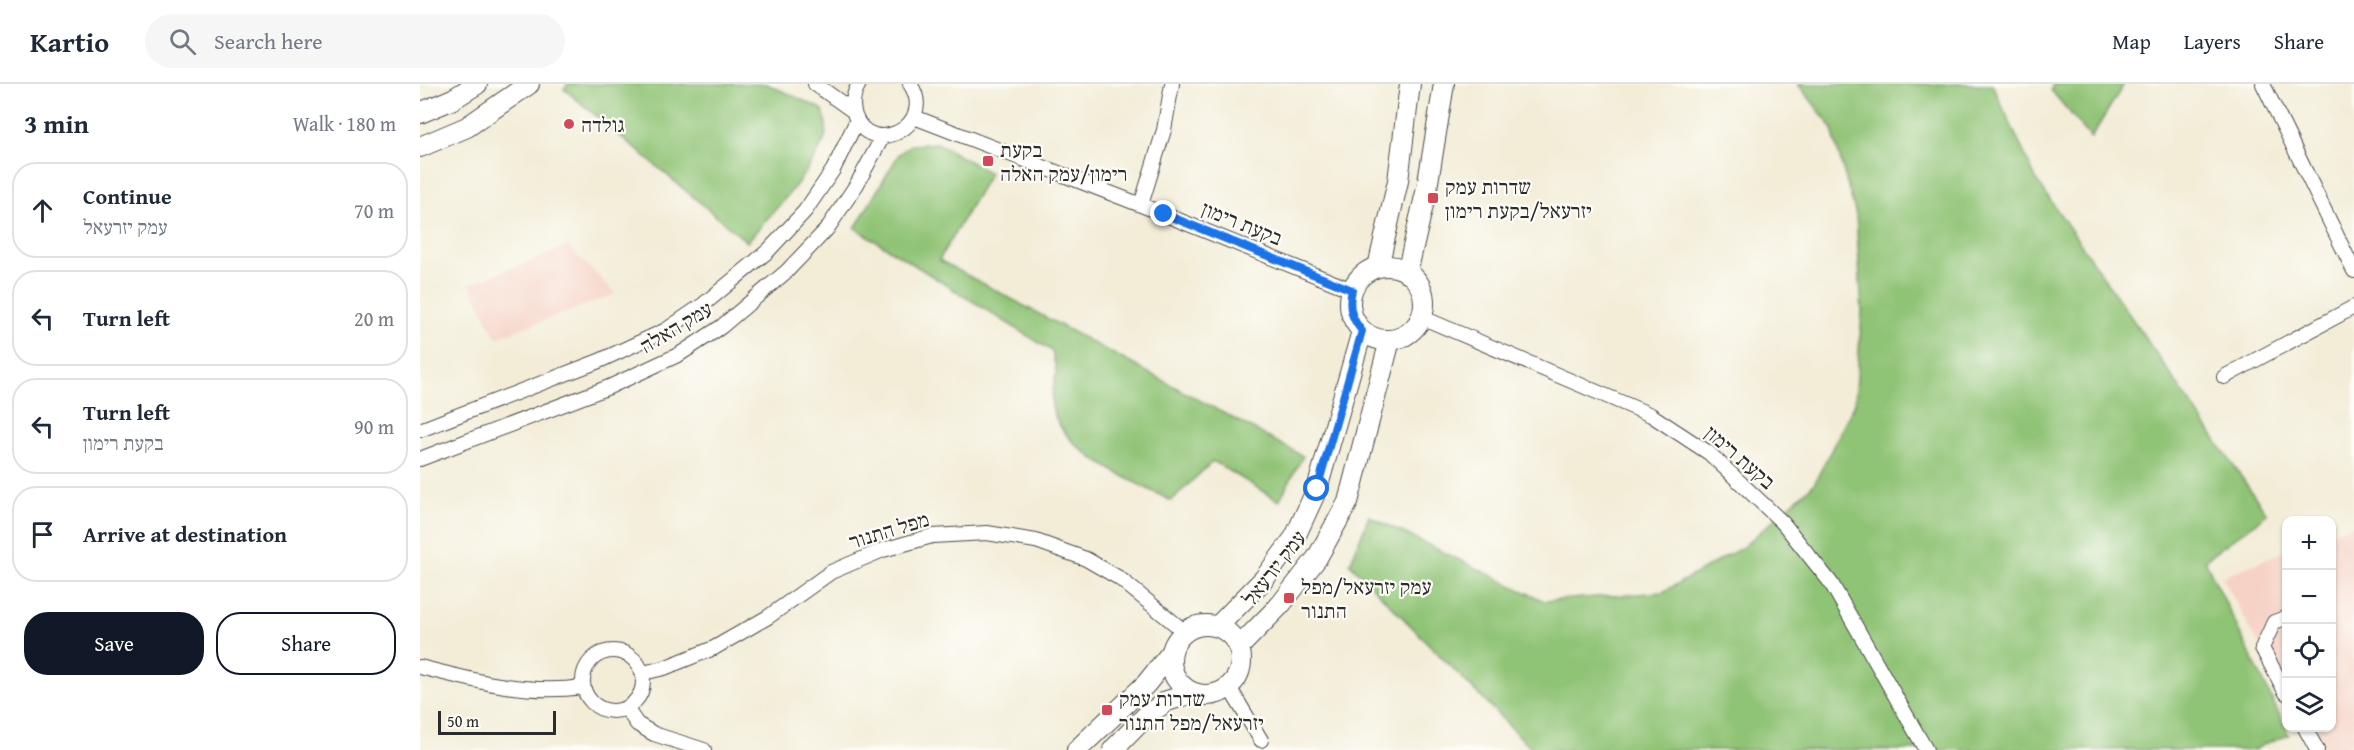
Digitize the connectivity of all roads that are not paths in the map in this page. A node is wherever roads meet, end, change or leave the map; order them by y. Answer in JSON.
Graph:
{"nodes":[{"id":1,"x":477,"y":84,"type":"edge"},
{"id":2,"x":529,"y":84,"type":"edge"},
{"id":3,"x":815,"y":84,"type":"edge"},
{"id":4,"x":859,"y":84,"type":"edge"},
{"id":5,"x":910,"y":84,"type":"edge"},
{"id":6,"x":1172,"y":84,"type":"edge"},
{"id":7,"x":1410,"y":84,"type":"edge"},
{"id":8,"x":1444,"y":84,"type":"edge"},
{"id":9,"x":2263,"y":84,"type":"edge"},
{"id":10,"x":420,"y":113,"type":"edge"},
{"id":11,"x":855,"y":115,"type":"junction"},
{"id":12,"x":914,"y":117,"type":"junction"},
{"id":13,"x":883,"y":136,"type":"junction"},
{"id":14,"x":420,"y":147,"type":"edge"},
{"id":15,"x":1141,"y":205,"type":"junction"},
{"id":16,"x":1378,"y":267,"type":"junction"},
{"id":17,"x":2354,"y":271,"type":"edge"},
{"id":18,"x":1407,"y":273,"type":"junction"},
{"id":19,"x":1352,"y":290,"type":"junction"},
{"id":20,"x":2354,"y":307,"type":"edge"},
{"id":21,"x":1421,"y":317,"type":"junction"},
{"id":22,"x":1362,"y":331,"type":"junction"},
{"id":23,"x":1390,"y":340,"type":"junction"},
{"id":24,"x":2224,"y":377,"type":"dead end"},
{"id":25,"x":420,"y":429,"type":"edge"},
{"id":26,"x":420,"y":459,"type":"edge"},
{"id":27,"x":2282,"y":619,"type":"edge"},
{"id":28,"x":1217,"y":627,"type":"junction"},
{"id":29,"x":1185,"y":632,"type":"junction"},
{"id":30,"x":1239,"y":647,"type":"junction"},
{"id":31,"x":1171,"y":653,"type":"junction"},
{"id":32,"x":420,"y":667,"type":"edge"},
{"id":33,"x":643,"y":673,"type":"junction"},
{"id":34,"x":2282,"y":686,"type":"edge"},
{"id":35,"x":583,"y":687,"type":"junction"},
{"id":36,"x":1229,"y":687,"type":"junction"},
{"id":37,"x":1192,"y":693,"type":"junction"},
{"id":38,"x":626,"y":708,"type":"junction"},
{"id":39,"x":2307,"y":732,"type":"edge"},
{"id":40,"x":1261,"y":740,"type":"dead end"},
{"id":41,"x":704,"y":750,"type":"edge"},
{"id":42,"x":1077,"y":750,"type":"edge"},
{"id":43,"x":1113,"y":750,"type":"edge"},
{"id":44,"x":1926,"y":750,"type":"edge"},
{"id":45,"x":2317,"y":750,"type":"edge"}],
"edges":[{"from":1,"to":10,"type":"main road"},
{"from":2,"to":14,"type":"main road"},
{"from":3,"to":11,"type":"street"},
{"from":4,"to":11,"type":"street","name":"עמק האלה"},
{"from":5,"to":12,"type":"street"},
{"from":6,"to":15,"type":"street"},
{"from":7,"to":16,"type":"main road"},
{"from":8,"to":18,"type":"main road"},
{"from":9,"to":17,"type":"street"},
{"from":11,"to":13,"type":"street"},
{"from":11,"to":25,"type":"street","name":"עמק האלה"},
{"from":12,"to":13,"type":"street"},
{"from":12,"to":15,"type":"street","name":"בקעת רימון"},
{"from":13,"to":26,"type":"street","name":"עמק האלה"},
{"from":15,"to":19,"type":"street","name":"בקעת רימון"},
{"from":16,"to":18,"type":"main road"},
{"from":16,"to":19,"type":"main road"},
{"from":18,"to":21,"type":"main road"},
{"from":19,"to":22,"type":"main road"},
{"from":20,"to":24,"type":"street"},
{"from":21,"to":23,"type":"main road"},
{"from":21,"to":44,"type":"street","name":"בקעת רימון"},
{"from":22,"to":23,"type":"main road"},
{"from":22,"to":28,"type":"main road","name":"עמק יזרעאל"},
{"from":23,"to":30,"type":"main road","name":"עמק יזרעאל"},
{"from":27,"to":34,"type":"street"},
{"from":28,"to":29,"type":"main road"},
{"from":28,"to":30,"type":"main road"},
{"from":29,"to":31,"type":"main road"},
{"from":29,"to":33,"type":"street","name":"מפל התנור"},
{"from":30,"to":36,"type":"main road"},
{"from":31,"to":37,"type":"main road"},
{"from":31,"to":42,"type":"main road"},
{"from":32,"to":35,"type":"street"},
{"from":33,"to":35,"type":"street"},
{"from":33,"to":38,"type":"street"},
{"from":35,"to":38,"type":"street"},
{"from":36,"to":37,"type":"main road"},
{"from":36,"to":40,"type":"street"},
{"from":37,"to":43,"type":"main road"},
{"from":38,"to":41,"type":"street"},
{"from":39,"to":45,"type":"street"}]}
